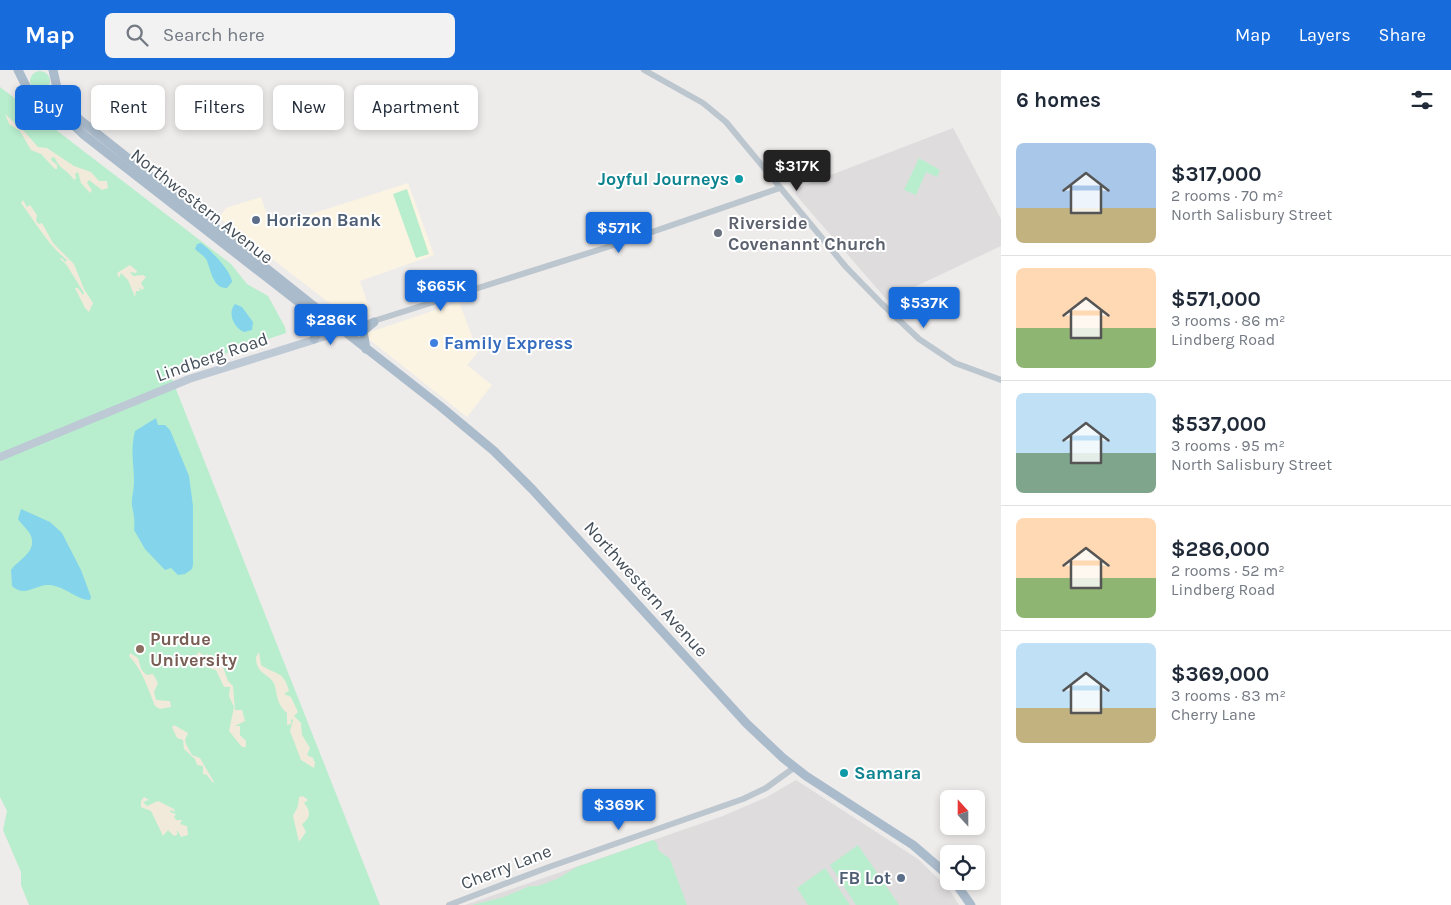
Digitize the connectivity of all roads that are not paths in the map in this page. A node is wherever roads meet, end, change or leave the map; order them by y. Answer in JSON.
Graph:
{"nodes":[{"id":1,"x":18,"y":70,"type":"edge"},
{"id":2,"x":29,"y":70,"type":"edge"},
{"id":3,"x":53,"y":70,"type":"edge"},
{"id":4,"x":644,"y":70,"type":"edge"},
{"id":5,"x":25,"y":83,"type":"joint"},
{"id":6,"x":57,"y":85,"type":"edge"},
{"id":7,"x":81,"y":121,"type":"edge"},
{"id":8,"x":79,"y":130,"type":"edge"},
{"id":9,"x":780,"y":188,"type":"junction"},
{"id":10,"x":300,"y":304,"type":"junction"},
{"id":11,"x":324,"y":316,"type":"junction"},
{"id":12,"x":374,"y":322,"type":"junction"},
{"id":13,"x":342,"y":331,"type":"junction"},
{"id":14,"x":314,"y":339,"type":"junction"},
{"id":15,"x":366,"y":349,"type":"junction"},
{"id":16,"x":1001,"y":380,"type":"edge"},
{"id":17,"x":0,"y":457,"type":"edge"},
{"id":18,"x":795,"y":767,"type":"junction"},
{"id":19,"x":940,"y":868,"type":"edge"},
{"id":20,"x":960,"y":890,"type":"edge"},
{"id":21,"x":449,"y":905,"type":"edge"},
{"id":22,"x":971,"y":905,"type":"edge"}],
"edges":[{"from":1,"to":5,"type":"main road"},
{"from":2,"to":5,"type":"main road"},
{"from":3,"to":6,"type":"main road","name":"Northwestern Avenue"},
{"from":4,"to":9,"type":"street"},
{"from":7,"to":11,"type":"main road","name":"Northwestern Avenue"},
{"from":8,"to":10,"type":"main road","name":"Northwestern Avenue"},
{"from":9,"to":12,"type":"street","name":"Lindberg Road"},
{"from":9,"to":16,"type":"street"},
{"from":10,"to":11,"type":"main road","name":"Northwestern Avenue"},
{"from":10,"to":14,"type":"main road"},
{"from":11,"to":13,"type":"main road","name":"Northwestern Avenue"},
{"from":12,"to":13,"type":"street","name":"Lindberg Road"},
{"from":12,"to":15,"type":"main road"},
{"from":13,"to":14,"type":"main road","name":"Lindberg Road"},
{"from":13,"to":15,"type":"main road","name":"Northwestern Avenue"},
{"from":14,"to":17,"type":"main road","name":"Lindberg Road"},
{"from":15,"to":18,"type":"main road","name":"Northwestern Avenue"},
{"from":18,"to":19,"type":"main road","name":"Northwestern Avenue"},
{"from":18,"to":21,"type":"street","name":"Cherry Lane"},
{"from":20,"to":22,"type":"main road"}]}
